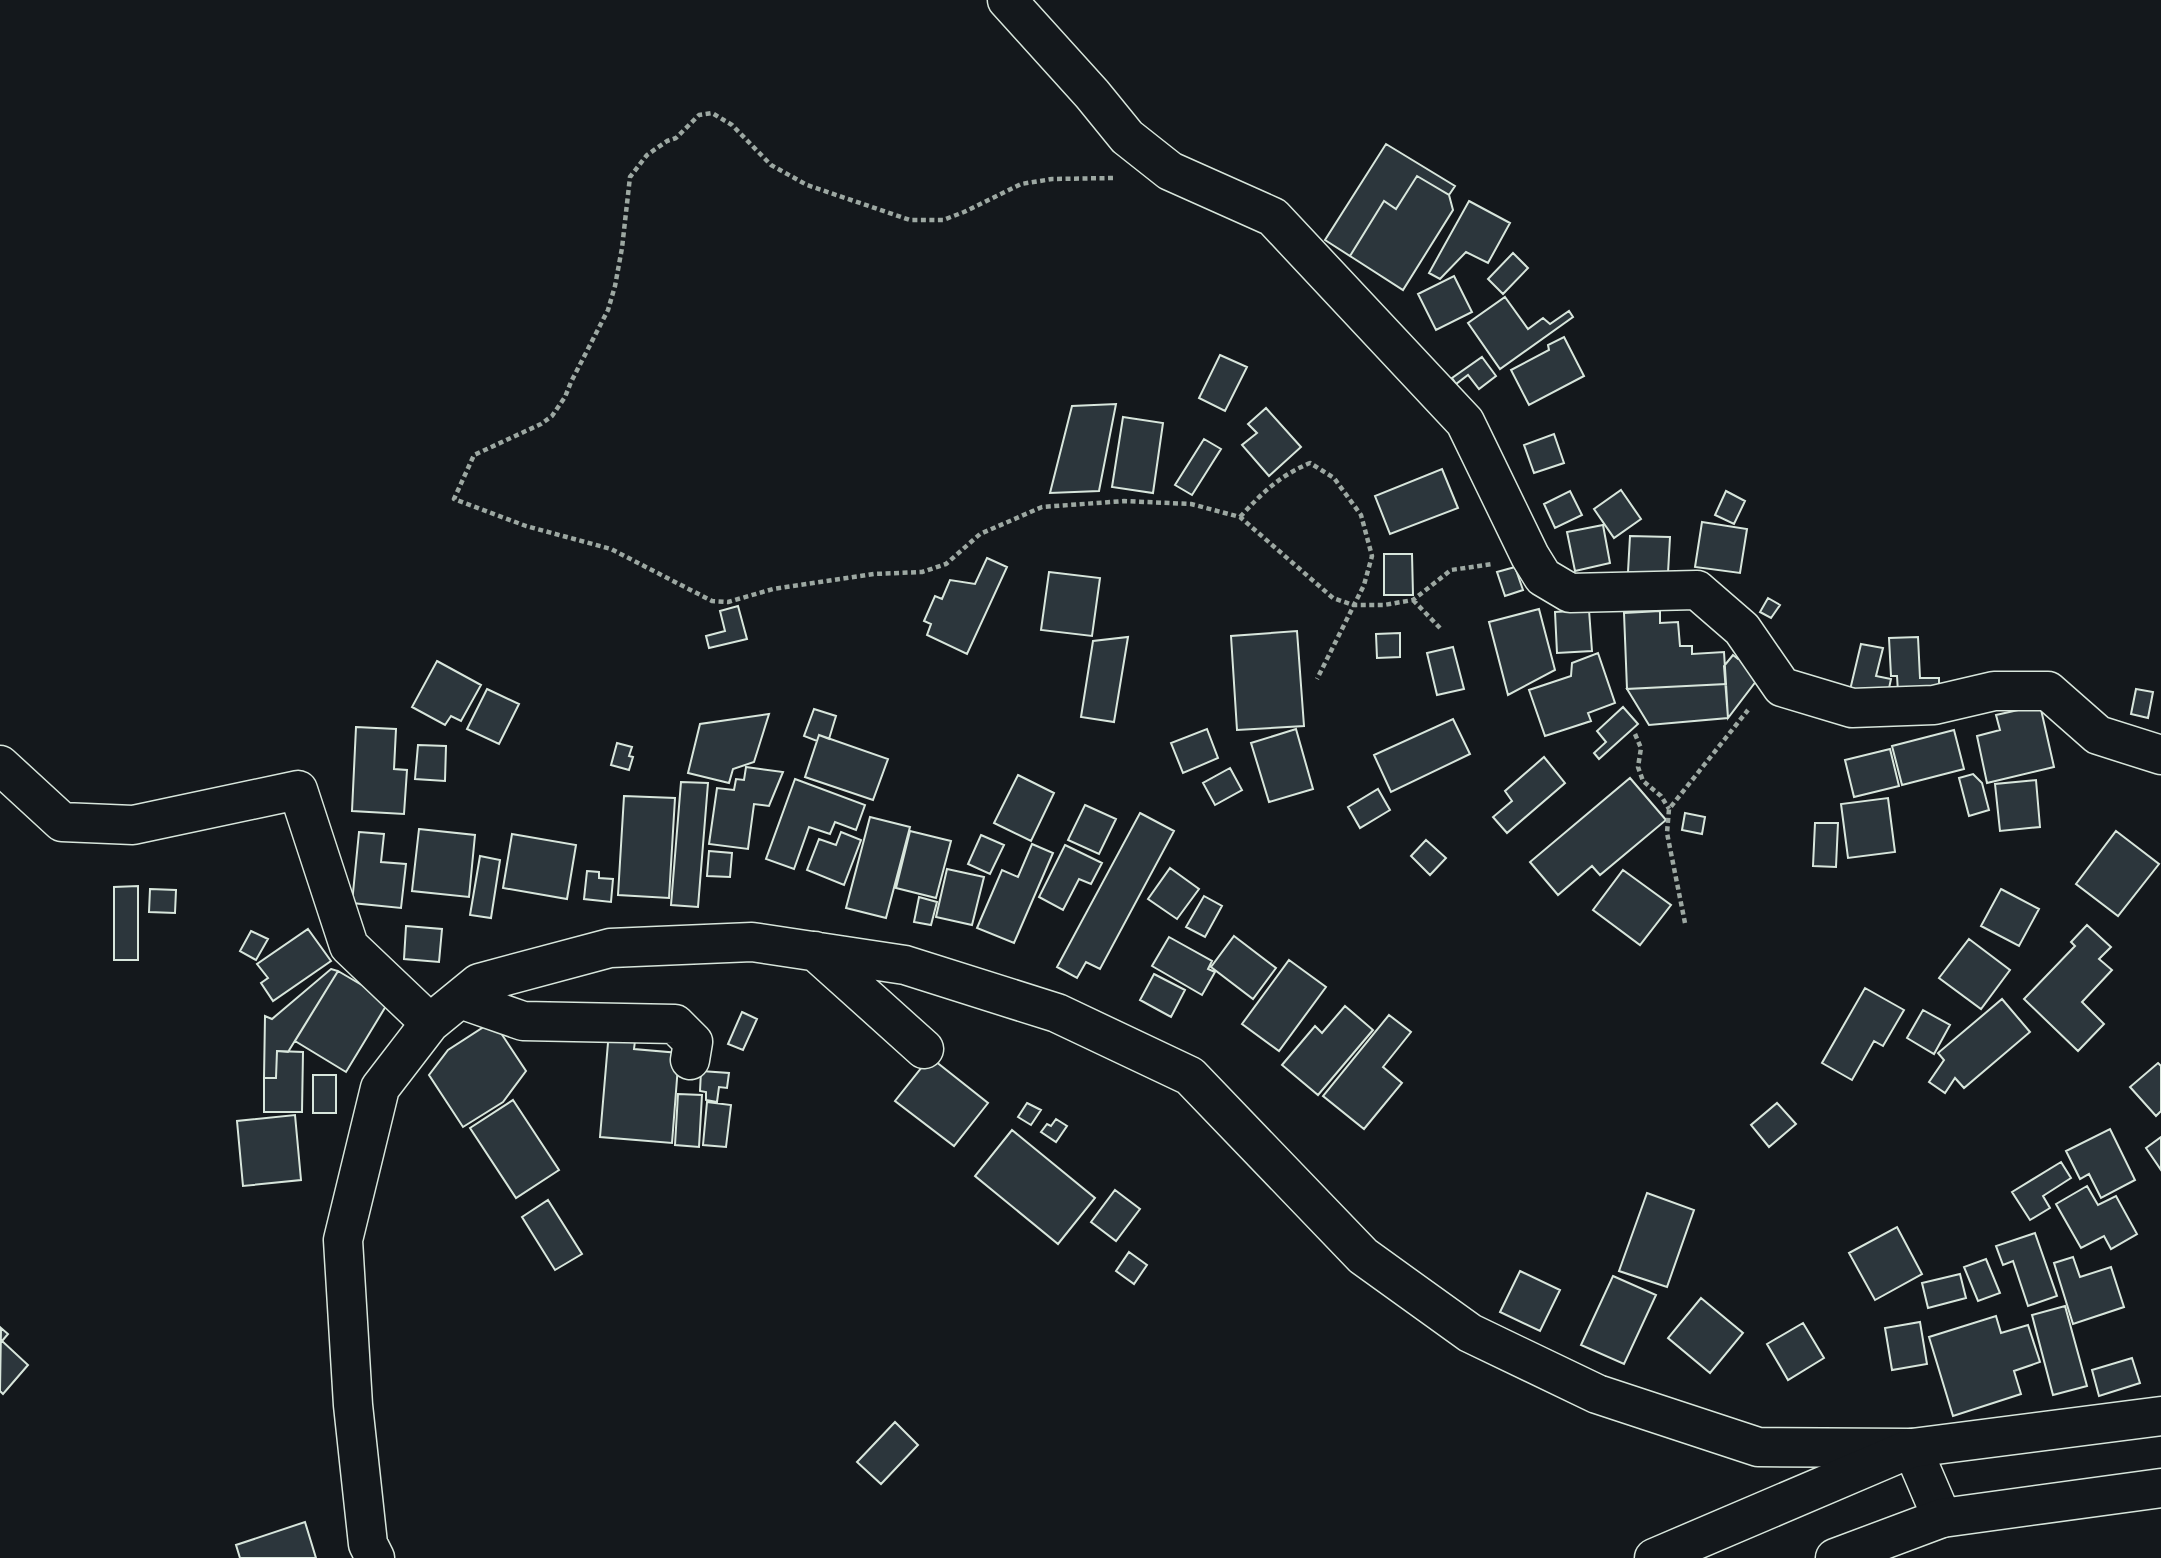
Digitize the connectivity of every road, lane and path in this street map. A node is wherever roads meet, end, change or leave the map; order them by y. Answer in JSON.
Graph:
{"nodes":[{"id":1,"x":1007,"y":0,"type":"edge"},
{"id":2,"x":1170,"y":172,"type":"junction"},
{"id":3,"x":1240,"y":517,"type":"junction"},
{"id":4,"x":1530,"y":556,"type":"junction"},
{"id":5,"x":1413,"y":600,"type":"junction"},
{"id":6,"x":1353,"y":605,"type":"junction"},
{"id":7,"x":1440,"y":628,"type":"dead end"},
{"id":8,"x":1775,"y":677,"type":"junction"},
{"id":9,"x":1317,"y":679,"type":"dead end"},
{"id":10,"x":1635,"y":734,"type":"dead end"},
{"id":11,"x":2161,"y":755,"type":"edge"},
{"id":12,"x":0,"y":765,"type":"edge"},
{"id":13,"x":1669,"y":809,"type":"junction"},
{"id":14,"x":1685,"y":923,"type":"dead end"},
{"id":15,"x":815,"y":951,"type":"junction"},
{"id":16,"x":460,"y":999,"type":"junction"},
{"id":17,"x":430,"y":1023,"type":"junction"},
{"id":18,"x":924,"y":1049,"type":"dead end"},
{"id":19,"x":691,"y":1060,"type":"dead end"},
{"id":20,"x":2161,"y":1416,"type":"edge"},
{"id":21,"x":1912,"y":1448,"type":"junction"},
{"id":22,"x":2161,"y":1488,"type":"edge"},
{"id":23,"x":1942,"y":1518,"type":"junction"},
{"id":24,"x":375,"y":1558,"type":"edge"},
{"id":25,"x":1654,"y":1558,"type":"edge"},
{"id":26,"x":1835,"y":1558,"type":"edge"}],
"edges":[{"from":1,"to":2,"type":"street"},
{"from":2,"to":3,"type":"path"},
{"from":2,"to":4,"type":"street"},
{"from":3,"to":6,"type":"path"},
{"from":3,"to":6,"type":"path"},
{"from":4,"to":5,"type":"path"},
{"from":4,"to":8,"type":"street"},
{"from":5,"to":6,"type":"path"},
{"from":5,"to":7,"type":"path"},
{"from":6,"to":9,"type":"path"},
{"from":8,"to":11,"type":"street"},
{"from":8,"to":13,"type":"path"},
{"from":10,"to":13,"type":"path"},
{"from":12,"to":17,"type":"street"},
{"from":13,"to":14,"type":"path"},
{"from":15,"to":16,"type":"street"},
{"from":15,"to":18,"type":"street"},
{"from":15,"to":21,"type":"street"},
{"from":16,"to":17,"type":"street"},
{"from":16,"to":19,"type":"street"},
{"from":17,"to":24,"type":"street"},
{"from":20,"to":21,"type":"street"},
{"from":21,"to":23,"type":"street"},
{"from":21,"to":25,"type":"street"},
{"from":22,"to":23,"type":"street"},
{"from":23,"to":26,"type":"street"}]}
